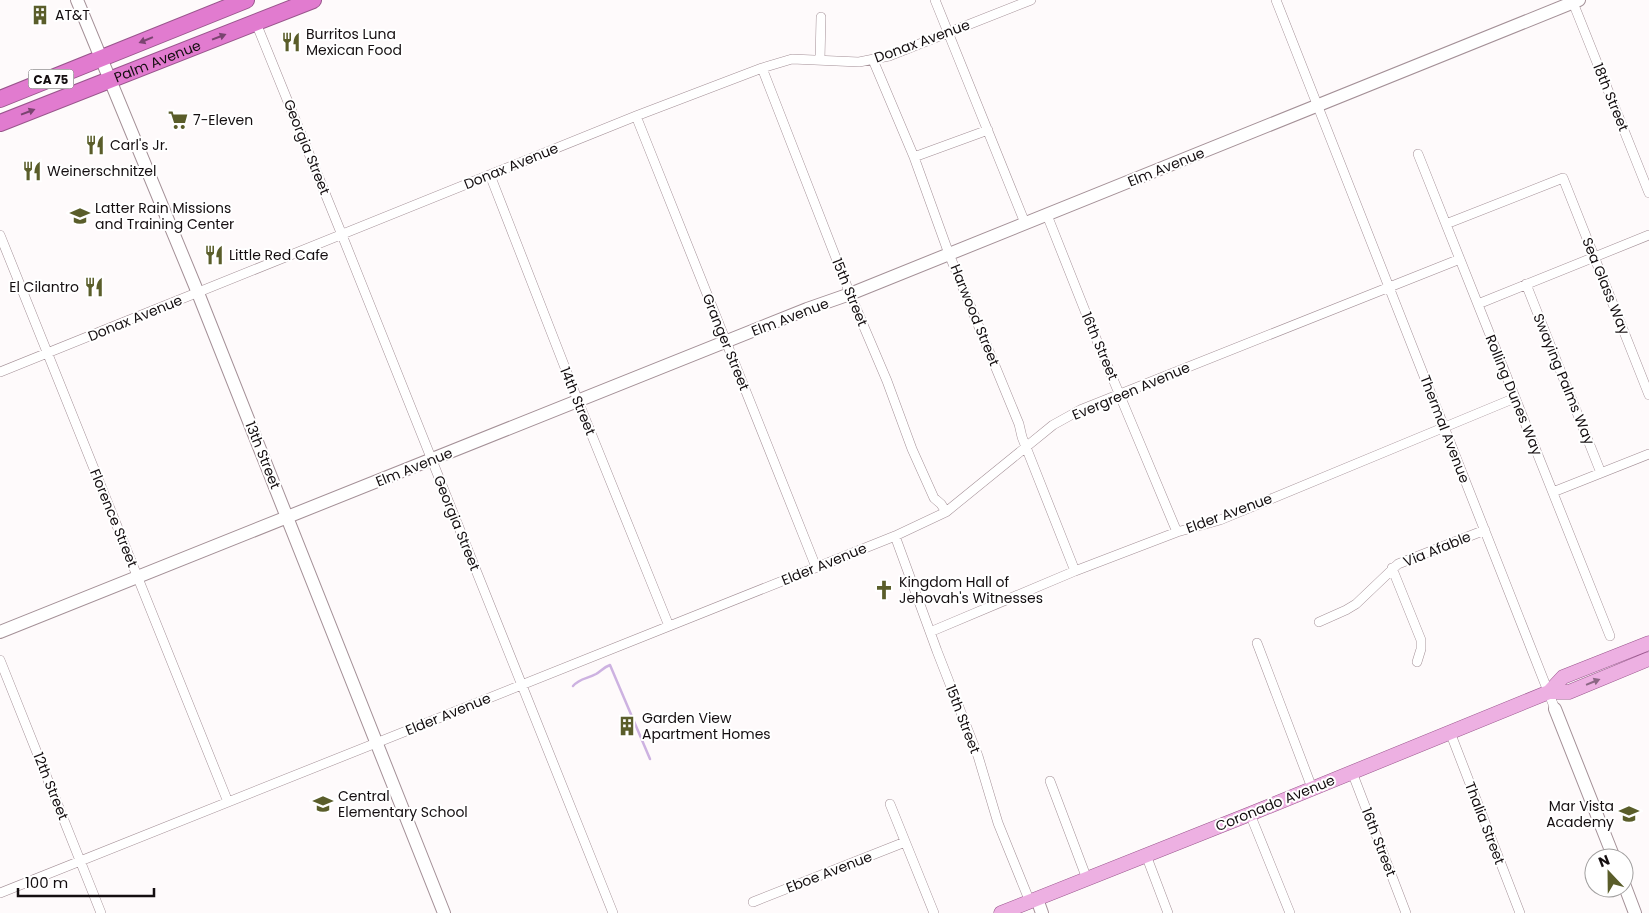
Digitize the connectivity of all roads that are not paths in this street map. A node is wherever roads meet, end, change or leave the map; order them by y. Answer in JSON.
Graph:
{"nodes":[{"id":1,"x":77,"y":0,"type":"edge"},
{"id":2,"x":246,"y":0,"type":"edge"},
{"id":3,"x":313,"y":0,"type":"edge"},
{"id":4,"x":935,"y":0,"type":"edge"},
{"id":5,"x":1031,"y":0,"type":"edge"},
{"id":6,"x":1276,"y":0,"type":"edge"},
{"id":7,"x":1575,"y":1,"type":"edge"},
{"id":8,"x":821,"y":18,"type":"dead end"},
{"id":9,"x":256,"y":23,"type":"junction"},
{"id":10,"x":949,"y":33,"type":"junction"},
{"id":11,"x":102,"y":58,"type":"junction"},
{"id":12,"x":820,"y":60,"type":"junction"},
{"id":13,"x":873,"y":60,"type":"junction"},
{"id":14,"x":762,"y":68,"type":"junction"},
{"id":15,"x":110,"y":80,"type":"junction"},
{"id":16,"x":0,"y":99,"type":"edge"},
{"id":17,"x":1318,"y":105,"type":"junction"},
{"id":18,"x":636,"y":116,"type":"junction"},
{"id":19,"x":0,"y":123,"type":"edge"},
{"id":20,"x":988,"y":130,"type":"junction"},
{"id":21,"x":1418,"y":154,"type":"dead end"},
{"id":22,"x":914,"y":157,"type":"junction"},
{"id":23,"x":490,"y":175,"type":"junction"},
{"id":24,"x":1649,"y":193,"type":"edge"},
{"id":25,"x":1047,"y":214,"type":"junction"},
{"id":26,"x":1025,"y":223,"type":"junction"},
{"id":27,"x":1446,"y":224,"type":"junction"},
{"id":28,"x":342,"y":234,"type":"junction"},
{"id":29,"x":0,"y":235,"type":"edge"},
{"id":30,"x":1649,"y":235,"type":"edge"},
{"id":31,"x":949,"y":254,"type":"junction"},
{"id":32,"x":1594,"y":257,"type":"junction"},
{"id":33,"x":1460,"y":259,"type":"junction"},
{"id":34,"x":1526,"y":284,"type":"junction"},
{"id":35,"x":1389,"y":286,"type":"junction"},
{"id":36,"x":198,"y":293,"type":"junction"},
{"id":37,"x":850,"y":294,"type":"junction"},
{"id":38,"x":1478,"y":304,"type":"junction"},
{"id":39,"x":726,"y":342,"type":"junction"},
{"id":40,"x":48,"y":353,"type":"junction"},
{"id":41,"x":0,"y":372,"type":"edge"},
{"id":42,"x":1120,"y":394,"type":"junction"},
{"id":43,"x":1649,"y":395,"type":"edge"},
{"id":44,"x":1515,"y":398,"type":"junction"},
{"id":45,"x":578,"y":401,"type":"junction"},
{"id":46,"x":1445,"y":428,"type":"junction"},
{"id":47,"x":1026,"y":446,"type":"junction"},
{"id":48,"x":1649,"y":454,"type":"edge"},
{"id":49,"x":432,"y":460,"type":"junction"},
{"id":50,"x":1601,"y":473,"type":"junction"},
{"id":51,"x":1553,"y":492,"type":"junction"},
{"id":52,"x":946,"y":512,"type":"junction"},
{"id":53,"x":288,"y":517,"type":"junction"},
{"id":54,"x":1485,"y":530,"type":"junction"},
{"id":55,"x":1178,"y":532,"type":"junction"},
{"id":56,"x":895,"y":536,"type":"junction"},
{"id":57,"x":816,"y":567,"type":"junction"},
{"id":58,"x":1392,"y":568,"type":"junction"},
{"id":59,"x":1075,"y":571,"type":"junction"},
{"id":60,"x":138,"y":577,"type":"junction"},
{"id":61,"x":1319,"y":622,"type":"dead end"},
{"id":62,"x":670,"y":626,"type":"junction"},
{"id":63,"x":0,"y":632,"type":"edge"},
{"id":64,"x":930,"y":632,"type":"junction"},
{"id":65,"x":1610,"y":636,"type":"dead end"},
{"id":66,"x":1257,"y":643,"type":"dead end"},
{"id":67,"x":1649,"y":643,"type":"edge"},
{"id":68,"x":1649,"y":659,"type":"edge"},
{"id":69,"x":0,"y":660,"type":"edge"},
{"id":70,"x":1417,"y":662,"type":"dead end"},
{"id":71,"x":522,"y":685,"type":"junction"},
{"id":72,"x":1549,"y":692,"type":"junction"},
{"id":73,"x":1555,"y":709,"type":"joint"},
{"id":74,"x":1450,"y":732,"type":"junction"},
{"id":75,"x":376,"y":742,"type":"junction"},
{"id":76,"x":1352,"y":772,"type":"junction"},
{"id":77,"x":1050,"y":781,"type":"dead end"},
{"id":78,"x":1312,"y":788,"type":"junction"},
{"id":79,"x":228,"y":802,"type":"junction"},
{"id":80,"x":890,"y":804,"type":"dead end"},
{"id":81,"x":1250,"y":814,"type":"junction"},
{"id":82,"x":905,"y":842,"type":"junction"},
{"id":83,"x":1610,"y":848,"type":"edge"},
{"id":84,"x":1146,"y":855,"type":"junction"},
{"id":85,"x":80,"y":861,"type":"junction"},
{"id":86,"x":1087,"y":879,"type":"junction"},
{"id":87,"x":0,"y":893,"type":"edge"},
{"id":88,"x":1629,"y":898,"type":"edge"},
{"id":89,"x":1034,"y":901,"type":"junction"},
{"id":90,"x":753,"y":902,"type":"dead end"},
{"id":91,"x":612,"y":911,"type":"edge"},
{"id":92,"x":102,"y":913,"type":"edge"},
{"id":93,"x":444,"y":913,"type":"edge"},
{"id":94,"x":602,"y":913,"type":"edge"},
{"id":95,"x":934,"y":913,"type":"edge"},
{"id":96,"x":1001,"y":913,"type":"edge"},
{"id":97,"x":1042,"y":913,"type":"edge"},
{"id":98,"x":1168,"y":913,"type":"edge"},
{"id":99,"x":1290,"y":913,"type":"edge"},
{"id":100,"x":1406,"y":913,"type":"edge"},
{"id":101,"x":1520,"y":913,"type":"edge"},
{"id":102,"x":1635,"y":913,"type":"edge"}],
"edges":[{"from":1,"to":11,"type":"street","name":"13th Street"},
{"from":2,"to":11,"type":"highway","name":"Palm Avenue","number":"CA 75","one_way":true},
{"from":3,"to":9,"type":"highway","name":"Palm Avenue","number":"CA 75"},
{"from":4,"to":10,"type":"street"},
{"from":5,"to":10,"type":"street","name":"Donax Avenue"},
{"from":6,"to":17,"type":"street","name":"Thermal Avenue"},
{"from":7,"to":17,"type":"street","name":"Elm Avenue"},
{"from":7,"to":24,"type":"street","name":"18th Street"},
{"from":8,"to":12,"type":"street"},
{"from":15,"to":9,"type":"highway","name":"Palm Avenue","number":"CA 75","one_way":true},
{"from":9,"to":28,"type":"street","name":"Georgia Street"},
{"from":10,"to":13,"type":"street","name":"Donax Avenue"},
{"from":10,"to":20,"type":"street"},
{"from":11,"to":15,"type":"street","name":"13th Street"},
{"from":11,"to":16,"type":"highway","name":"Palm Avenue","number":"CA 75"},
{"from":12,"to":13,"type":"street","name":"Donax Avenue"},
{"from":12,"to":14,"type":"street","name":"Donax Avenue"},
{"from":13,"to":22,"type":"street","name":"Harwood Street"},
{"from":14,"to":18,"type":"street","name":"Donax Avenue"},
{"from":14,"to":37,"type":"street","name":"15th Street"},
{"from":19,"to":15,"type":"highway","name":"Palm Avenue","number":"CA 75","one_way":true},
{"from":15,"to":36,"type":"street","name":"13th Street"},
{"from":17,"to":25,"type":"street","name":"Elm Avenue"},
{"from":17,"to":35,"type":"street","name":"Thermal Avenue"},
{"from":18,"to":23,"type":"street","name":"Donax Avenue"},
{"from":18,"to":39,"type":"street","name":"Granger Street"},
{"from":20,"to":22,"type":"street"},
{"from":20,"to":26,"type":"street"},
{"from":21,"to":27,"type":"street","name":"Rolling Dunes Way"},
{"from":22,"to":31,"type":"street","name":"Harwood Street"},
{"from":23,"to":28,"type":"street","name":"Donax Avenue"},
{"from":23,"to":45,"type":"street","name":"14th Street"},
{"from":25,"to":26,"type":"street","name":"Elm Avenue"},
{"from":25,"to":42,"type":"street","name":"16th Street"},
{"from":26,"to":31,"type":"street","name":"Elm Avenue"},
{"from":27,"to":32,"type":"street","name":"Sea Glass Way"},
{"from":27,"to":33,"type":"street","name":"Rolling Dunes Way"},
{"from":28,"to":36,"type":"street","name":"Donax Avenue"},
{"from":28,"to":49,"type":"street","name":"Georgia Street"},
{"from":29,"to":40,"type":"street","name":"Florence Street"},
{"from":30,"to":32,"type":"street"},
{"from":31,"to":37,"type":"street","name":"Elm Avenue"},
{"from":31,"to":47,"type":"street","name":"Harwood Street"},
{"from":32,"to":34,"type":"street"},
{"from":32,"to":43,"type":"street","name":"Sea Glass Way"},
{"from":33,"to":35,"type":"street","name":"Evergreen Avenue"},
{"from":33,"to":38,"type":"street","name":"Rolling Dunes Way"},
{"from":34,"to":38,"type":"street"},
{"from":34,"to":50,"type":"street","name":"Swaying Palms Way"},
{"from":35,"to":42,"type":"street","name":"Evergreen Avenue"},
{"from":35,"to":46,"type":"street","name":"Thermal Avenue"},
{"from":36,"to":40,"type":"street","name":"Donax Avenue"},
{"from":36,"to":53,"type":"street","name":"13th Street"},
{"from":37,"to":39,"type":"street","name":"Elm Avenue"},
{"from":37,"to":52,"type":"street","name":"15th Street"},
{"from":38,"to":44,"type":"street","name":"Rolling Dunes Way"},
{"from":39,"to":45,"type":"street","name":"Elm Avenue"},
{"from":39,"to":57,"type":"street","name":"Granger Street"},
{"from":40,"to":41,"type":"street","name":"Donax Avenue"},
{"from":40,"to":60,"type":"street","name":"Florence Street"},
{"from":42,"to":47,"type":"street","name":"Evergreen Avenue"},
{"from":42,"to":55,"type":"street","name":"16th Street"},
{"from":44,"to":46,"type":"street","name":"Elder Avenue"},
{"from":44,"to":51,"type":"street","name":"Rolling Dunes Way"},
{"from":45,"to":49,"type":"street","name":"Elm Avenue"},
{"from":45,"to":62,"type":"street","name":"14th Street"},
{"from":46,"to":54,"type":"street","name":"Thermal Avenue"},
{"from":46,"to":55,"type":"street","name":"Elder Avenue"},
{"from":47,"to":52,"type":"street","name":"Evergreen Avenue"},
{"from":47,"to":59,"type":"street","name":"Harwood Street"},
{"from":48,"to":50,"type":"street"},
{"from":49,"to":53,"type":"street","name":"Elm Avenue"},
{"from":49,"to":71,"type":"street","name":"Georgia Street"},
{"from":50,"to":51,"type":"street"},
{"from":51,"to":65,"type":"street","name":"Rolling Dunes Way"},
{"from":52,"to":56,"type":"street","name":"Evergreen Avenue"},
{"from":53,"to":60,"type":"street","name":"Elm Avenue"},
{"from":53,"to":75,"type":"street","name":"13th Street"},
{"from":54,"to":58,"type":"street","name":"Via Afable"},
{"from":54,"to":72,"type":"street","name":"Thermal Avenue"},
{"from":55,"to":59,"type":"street","name":"Elder Avenue"},
{"from":56,"to":57,"type":"street","name":"Elder Avenue"},
{"from":56,"to":64,"type":"street","name":"15th Street"},
{"from":57,"to":62,"type":"street","name":"Elder Avenue"},
{"from":58,"to":61,"type":"street","name":"Via Afable"},
{"from":58,"to":70,"type":"street"},
{"from":59,"to":64,"type":"street","name":"Elder Avenue"},
{"from":60,"to":63,"type":"street","name":"Elm Avenue"},
{"from":60,"to":79,"type":"street","name":"Florence Street"},
{"from":62,"to":71,"type":"street","name":"Elder Avenue"},
{"from":64,"to":89,"type":"street","name":"15th Street"},
{"from":66,"to":78,"type":"street"},
{"from":67,"to":72,"type":"main road","name":"Coronado Avenue"},
{"from":72,"to":68,"type":"main road","name":"Coronado Avenue","one_way":true},
{"from":69,"to":85,"type":"street","name":"12th Street"},
{"from":71,"to":75,"type":"street","name":"Elder Avenue"},
{"from":71,"to":91,"type":"street","name":"Georgia Street"},
{"from":72,"to":73,"type":"street","name":"Thermal Avenue"},
{"from":72,"to":74,"type":"main road","name":"Coronado Avenue"},
{"from":73,"to":83,"type":"street","name":"Thermal Avenue"},
{"from":74,"to":76,"type":"main road","name":"Coronado Avenue"},
{"from":74,"to":101,"type":"street","name":"Thalia Street"},
{"from":75,"to":79,"type":"street","name":"Elder Avenue"},
{"from":75,"to":93,"type":"street","name":"13th Street"},
{"from":76,"to":78,"type":"main road","name":"Coronado Avenue"},
{"from":76,"to":100,"type":"street","name":"16th Street"},
{"from":77,"to":86,"type":"street"},
{"from":78,"to":81,"type":"main road","name":"Coronado Avenue"},
{"from":79,"to":85,"type":"street","name":"Elder Avenue"},
{"from":80,"to":82,"type":"street"},
{"from":81,"to":84,"type":"main road","name":"Coronado Avenue"},
{"from":81,"to":99,"type":"street"},
{"from":82,"to":90,"type":"street","name":"Eboe Avenue"},
{"from":82,"to":95,"type":"street"},
{"from":84,"to":86,"type":"main road","name":"Coronado Avenue"},
{"from":84,"to":98,"type":"street"},
{"from":85,"to":87,"type":"street","name":"Elder Avenue"},
{"from":85,"to":92,"type":"street","name":"12th Street"},
{"from":86,"to":89,"type":"main road","name":"Coronado Avenue"},
{"from":88,"to":102,"type":"street"},
{"from":89,"to":96,"type":"main road","name":"Coronado Avenue"},
{"from":89,"to":97,"type":"street","name":"15th Street"},
{"from":91,"to":94,"type":"street"}]}
